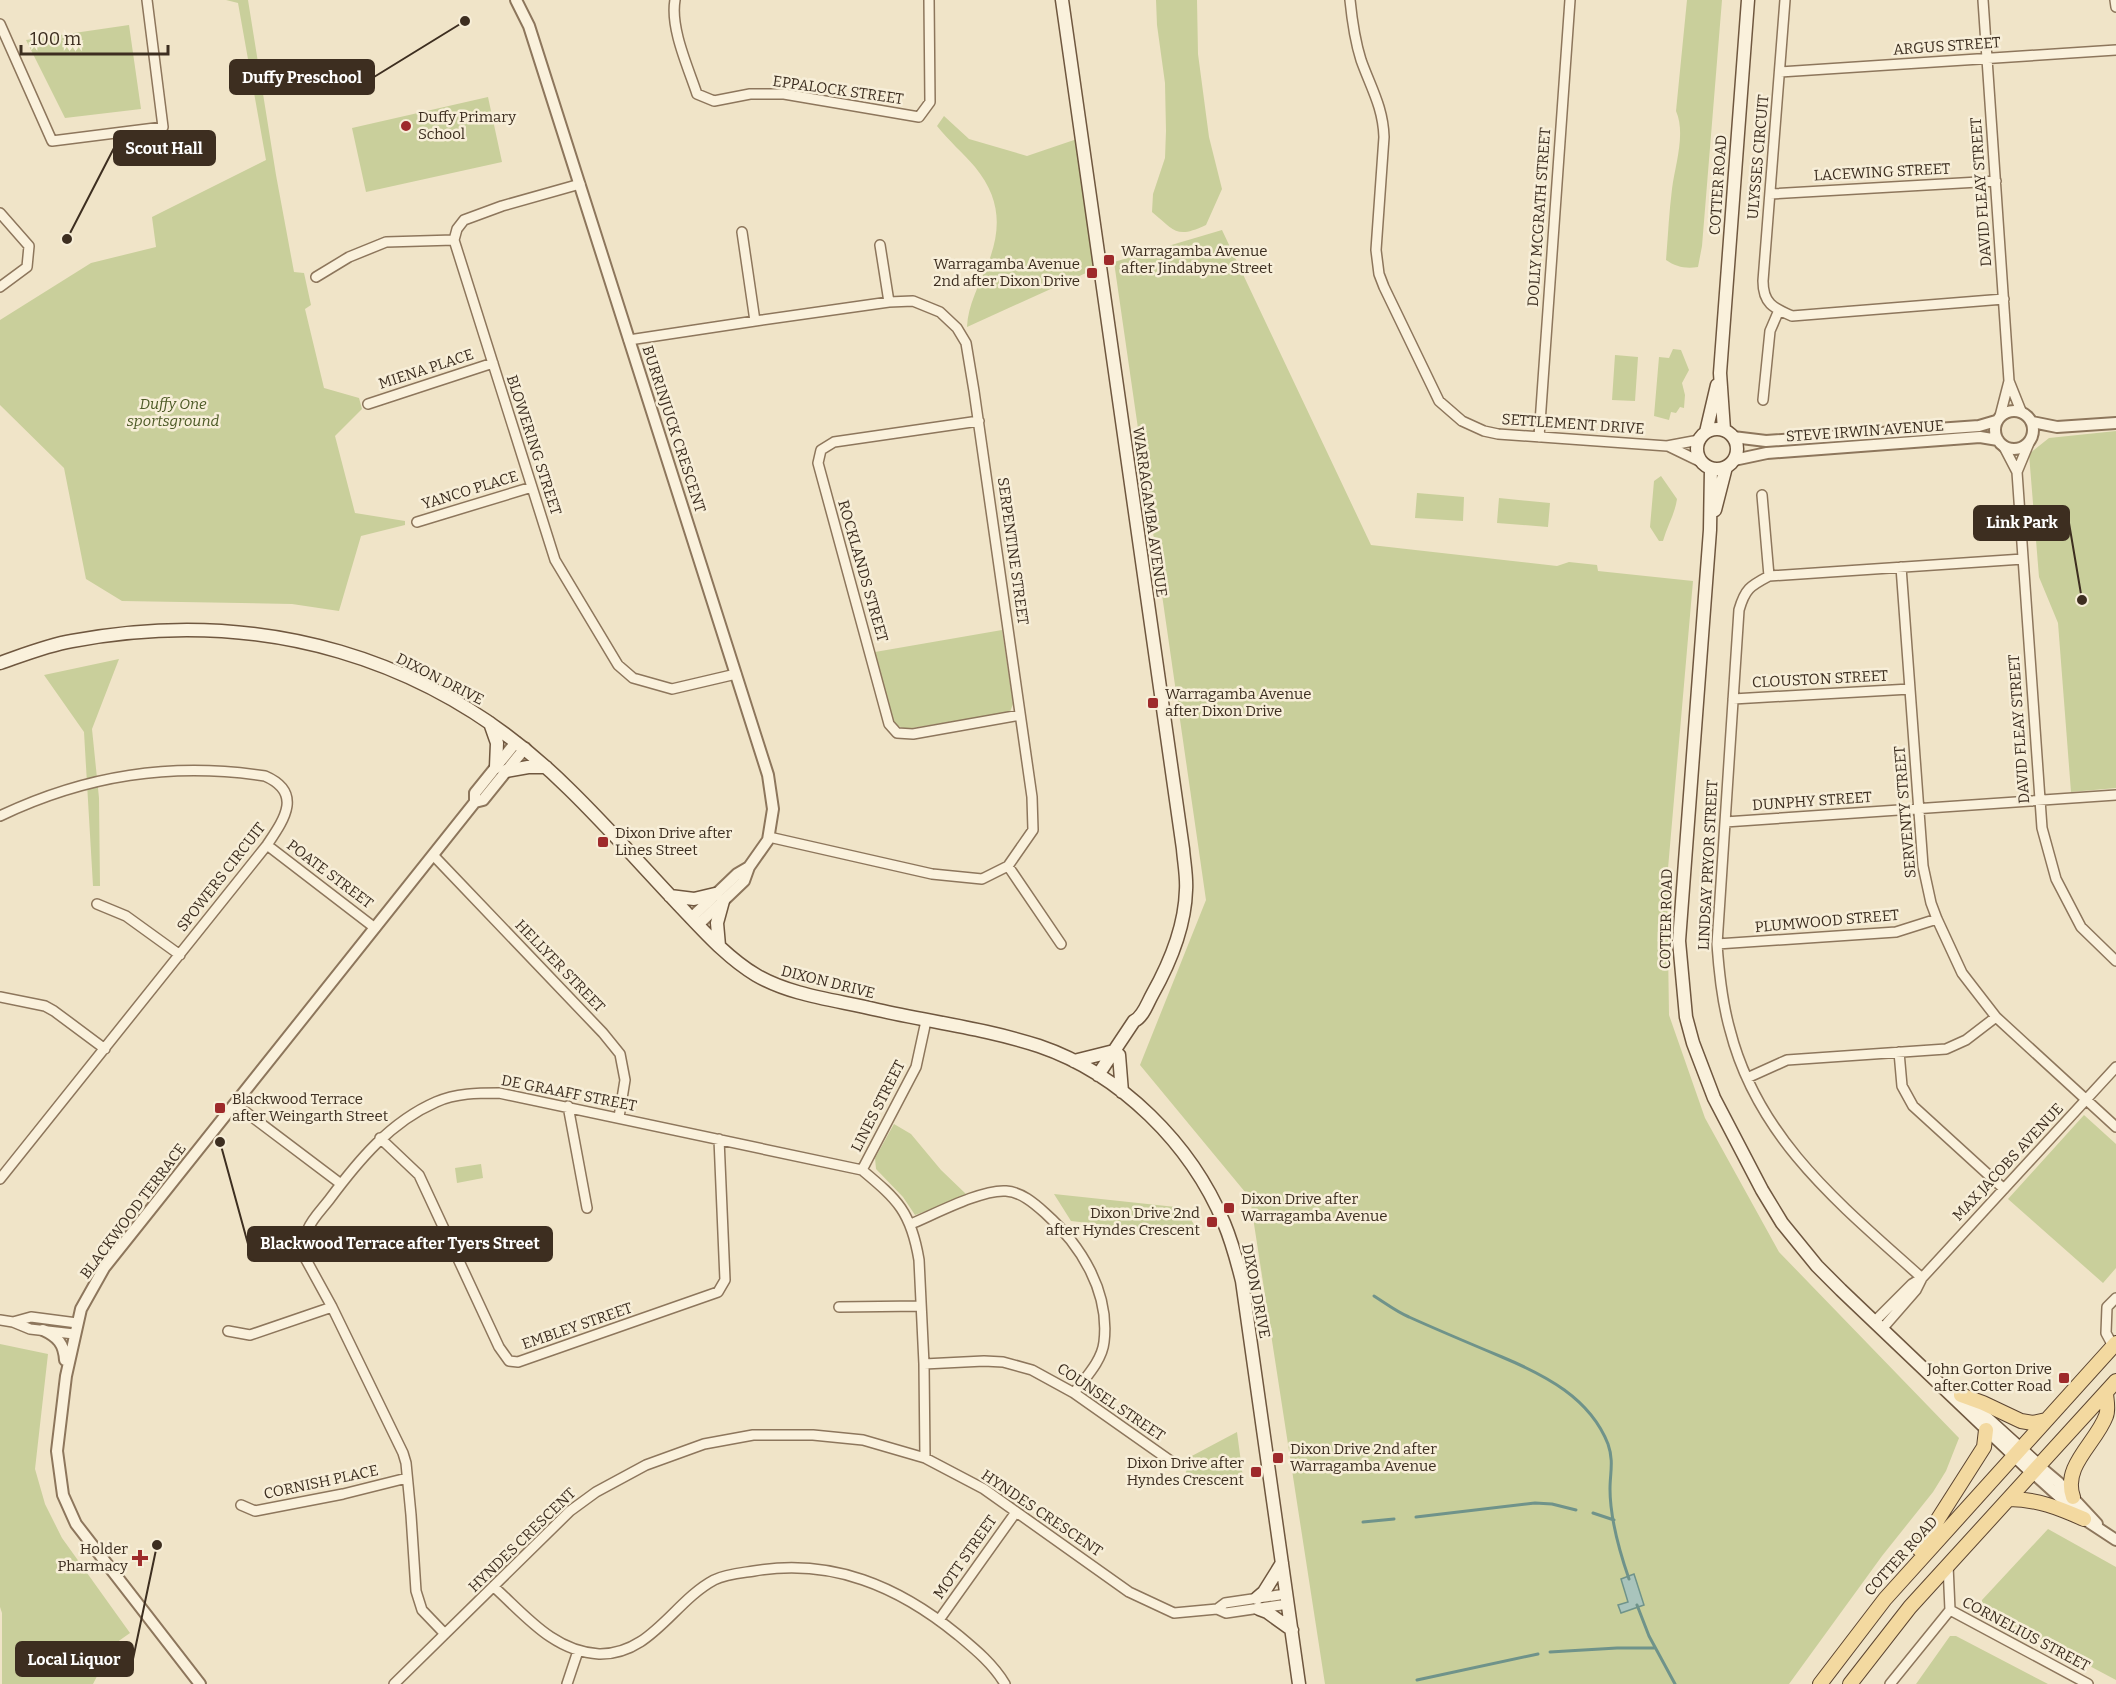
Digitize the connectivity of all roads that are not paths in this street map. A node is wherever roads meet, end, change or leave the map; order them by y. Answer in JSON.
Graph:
{"nodes":[{"id":1,"x":147,"y":0,"type":"edge"},
{"id":2,"x":516,"y":0,"type":"edge"},
{"id":3,"x":675,"y":0,"type":"edge"},
{"id":4,"x":929,"y":0,"type":"edge"},
{"id":5,"x":1062,"y":0,"type":"edge"},
{"id":6,"x":1350,"y":0,"type":"edge"},
{"id":7,"x":1570,"y":0,"type":"edge"},
{"id":8,"x":1748,"y":0,"type":"edge"},
{"id":9,"x":1785,"y":0,"type":"edge"},
{"id":10,"x":1983,"y":0,"type":"edge"},
{"id":11,"x":2115,"y":0,"type":"edge"},
{"id":12,"x":2116,"y":7,"type":"edge"},
{"id":13,"x":0,"y":24,"type":"edge"},
{"id":14,"x":2116,"y":50,"type":"edge"},
{"id":15,"x":1987,"y":58,"type":"junction"},
{"id":16,"x":1780,"y":72,"type":"junction"},
{"id":17,"x":1996,"y":181,"type":"junction"},
{"id":18,"x":580,"y":184,"type":"junction"},
{"id":19,"x":1770,"y":194,"type":"junction"},
{"id":20,"x":0,"y":213,"type":"edge"},
{"id":21,"x":742,"y":232,"type":"dead end"},
{"id":22,"x":454,"y":240,"type":"junction"},
{"id":23,"x":880,"y":245,"type":"dead end"},
{"id":24,"x":316,"y":278,"type":"dead end"},
{"id":25,"x":0,"y":287,"type":"edge"},
{"id":26,"x":2004,"y":299,"type":"junction"},
{"id":27,"x":889,"y":302,"type":"junction"},
{"id":28,"x":1779,"y":310,"type":"junction"},
{"id":29,"x":755,"y":321,"type":"junction"},
{"id":30,"x":629,"y":340,"type":"junction"},
{"id":31,"x":493,"y":363,"type":"junction"},
{"id":32,"x":1720,"y":373,"type":"junction"},
{"id":33,"x":2009,"y":381,"type":"junction"},
{"id":34,"x":1763,"y":400,"type":"dead end"},
{"id":35,"x":368,"y":404,"type":"dead end"},
{"id":36,"x":2021,"y":411,"type":"junction"},
{"id":37,"x":1998,"y":418,"type":"junction"},
{"id":38,"x":979,"y":421,"type":"junction"},
{"id":39,"x":2032,"y":422,"type":"junction"},
{"id":40,"x":2116,"y":423,"type":"edge"},
{"id":41,"x":2057,"y":427,"type":"junction"},
{"id":42,"x":1729,"y":434,"type":"junction"},
{"id":43,"x":1703,"y":436,"type":"junction"},
{"id":44,"x":1539,"y":437,"type":"junction"},
{"id":45,"x":2030,"y":440,"type":"junction"},
{"id":46,"x":2001,"y":443,"type":"junction"},
{"id":47,"x":1667,"y":446,"type":"junction"},
{"id":48,"x":1730,"y":464,"type":"junction"},
{"id":49,"x":1706,"y":465,"type":"junction"},
{"id":50,"x":2017,"y":472,"type":"junction"},
{"id":51,"x":532,"y":487,"type":"junction"},
{"id":52,"x":1762,"y":495,"type":"dead end"},
{"id":53,"x":417,"y":522,"type":"dead end"},
{"id":54,"x":1710,"y":530,"type":"junction"},
{"id":55,"x":2023,"y":560,"type":"junction"},
{"id":56,"x":1901,"y":567,"type":"junction"},
{"id":57,"x":1768,"y":576,"type":"junction"},
{"id":58,"x":0,"y":663,"type":"edge"},
{"id":59,"x":736,"y":674,"type":"junction"},
{"id":60,"x":1910,"y":689,"type":"junction"},
{"id":61,"x":1733,"y":699,"type":"junction"},
{"id":62,"x":1020,"y":715,"type":"junction"},
{"id":63,"x":490,"y":723,"type":"junction"},
{"id":64,"x":520,"y":745,"type":"junction"},
{"id":65,"x":546,"y":767,"type":"junction"},
{"id":66,"x":501,"y":769,"type":"junction"},
{"id":67,"x":2116,"y":795,"type":"edge"},
{"id":68,"x":2039,"y":801,"type":"junction"},
{"id":69,"x":1919,"y":809,"type":"junction"},
{"id":70,"x":0,"y":816,"type":"edge"},
{"id":71,"x":1725,"y":822,"type":"junction"},
{"id":72,"x":769,"y":837,"type":"junction"},
{"id":73,"x":267,"y":845,"type":"junction"},
{"id":74,"x":433,"y":855,"type":"junction"},
{"id":75,"x":1008,"y":866,"type":"junction"},
{"id":76,"x":670,"y":896,"type":"junction"},
{"id":77,"x":719,"y":898,"type":"junction"},
{"id":78,"x":98,"y":904,"type":"dead end"},
{"id":79,"x":1937,"y":919,"type":"junction"},
{"id":80,"x":694,"y":922,"type":"junction"},
{"id":81,"x":375,"y":927,"type":"junction"},
{"id":82,"x":1061,"y":944,"type":"dead end"},
{"id":83,"x":1717,"y":944,"type":"junction"},
{"id":84,"x":719,"y":946,"type":"junction"},
{"id":85,"x":180,"y":955,"type":"junction"},
{"id":86,"x":2116,"y":961,"type":"edge"},
{"id":87,"x":0,"y":997,"type":"edge"},
{"id":88,"x":1996,"y":1017,"type":"junction"},
{"id":89,"x":926,"y":1021,"type":"junction"},
{"id":90,"x":105,"y":1049,"type":"junction"},
{"id":91,"x":1899,"y":1052,"type":"junction"},
{"id":92,"x":1117,"y":1053,"type":"junction"},
{"id":93,"x":1074,"y":1061,"type":"junction"},
{"id":94,"x":2116,"y":1067,"type":"edge"},
{"id":95,"x":1101,"y":1077,"type":"junction"},
{"id":96,"x":1747,"y":1078,"type":"junction"},
{"id":97,"x":1122,"y":1092,"type":"junction"},
{"id":98,"x":2086,"y":1100,"type":"junction"},
{"id":99,"x":235,"y":1104,"type":"junction"},
{"id":100,"x":568,"y":1106,"type":"junction"},
{"id":101,"x":619,"y":1117,"type":"junction"},
{"id":102,"x":2116,"y":1127,"type":"edge"},
{"id":103,"x":380,"y":1138,"type":"junction"},
{"id":104,"x":720,"y":1139,"type":"junction"},
{"id":105,"x":862,"y":1170,"type":"junction"},
{"id":106,"x":0,"y":1179,"type":"edge"},
{"id":107,"x":341,"y":1184,"type":"junction"},
{"id":108,"x":2004,"y":1189,"type":"junction"},
{"id":109,"x":587,"y":1208,"type":"dead end"},
{"id":110,"x":911,"y":1224,"type":"junction"},
{"id":111,"x":1923,"y":1278,"type":"junction"},
{"id":112,"x":2116,"y":1298,"type":"edge"},
{"id":113,"x":921,"y":1306,"type":"junction"},
{"id":114,"x":332,"y":1307,"type":"junction"},
{"id":115,"x":839,"y":1307,"type":"dead end"},
{"id":116,"x":0,"y":1320,"type":"edge"},
{"id":117,"x":13,"y":1322,"type":"junction"},
{"id":118,"x":1878,"y":1326,"type":"junction"},
{"id":119,"x":76,"y":1328,"type":"junction"},
{"id":120,"x":43,"y":1330,"type":"junction"},
{"id":121,"x":228,"y":1331,"type":"dead end"},
{"id":122,"x":2115,"y":1344,"type":"edge"},
{"id":123,"x":924,"y":1364,"type":"junction"},
{"id":124,"x":1928,"y":1372,"type":"junction"},
{"id":125,"x":66,"y":1376,"type":"junction"},
{"id":126,"x":2116,"y":1381,"type":"edge"},
{"id":127,"x":1074,"y":1393,"type":"junction"},
{"id":128,"x":2111,"y":1393,"type":"edge"},
{"id":129,"x":1961,"y":1395,"type":"junction"},
{"id":130,"x":2046,"y":1420,"type":"junction"},
{"id":131,"x":1986,"y":1430,"type":"junction"},
{"id":132,"x":2017,"y":1452,"type":"junction"},
{"id":133,"x":925,"y":1458,"type":"junction"},
{"id":134,"x":1172,"y":1462,"type":"dead end"},
{"id":135,"x":2036,"y":1469,"type":"junction"},
{"id":136,"x":407,"y":1478,"type":"junction"},
{"id":137,"x":2073,"y":1497,"type":"junction"},
{"id":138,"x":2009,"y":1499,"type":"junction"},
{"id":139,"x":241,"y":1505,"type":"dead end"},
{"id":140,"x":1016,"y":1512,"type":"junction"},
{"id":141,"x":2084,"y":1520,"type":"junction"},
{"id":142,"x":2112,"y":1537,"type":"edge"},
{"id":143,"x":1282,"y":1563,"type":"junction"},
{"id":144,"x":1948,"y":1565,"type":"junction"},
{"id":145,"x":494,"y":1587,"type":"junction"},
{"id":146,"x":1287,"y":1599,"type":"junction"},
{"id":147,"x":1258,"y":1603,"type":"junction"},
{"id":148,"x":1950,"y":1610,"type":"junction"},
{"id":149,"x":939,"y":1620,"type":"junction"},
{"id":150,"x":1292,"y":1630,"type":"junction"},
{"id":151,"x":445,"y":1634,"type":"junction"},
{"id":152,"x":578,"y":1651,"type":"junction"},
{"id":153,"x":199,"y":1683,"type":"edge"},
{"id":154,"x":394,"y":1684,"type":"edge"},
{"id":155,"x":567,"y":1684,"type":"edge"},
{"id":156,"x":1005,"y":1684,"type":"edge"},
{"id":157,"x":1299,"y":1684,"type":"edge"},
{"id":158,"x":1809,"y":1684,"type":"edge"},
{"id":159,"x":1820,"y":1684,"type":"edge"},
{"id":160,"x":1850,"y":1684,"type":"edge"},
{"id":161,"x":1890,"y":1684,"type":"edge"},
{"id":162,"x":2088,"y":1684,"type":"edge"}],
"edges":[{"from":1,"to":13,"type":"street"},
{"from":2,"to":18,"type":"street","name":"BURRINJUCK CRESCENT"},
{"from":3,"to":4,"type":"street","name":"EPPALOCK STREET"},
{"from":5,"to":92,"type":"main road","name":"WARRAGAMBA AVENUE"},
{"from":6,"to":44,"type":"street","name":"SETTLEMENT DRIVE"},
{"from":7,"to":44,"type":"street","name":"DOLLY MCGRATH STREET"},
{"from":8,"to":32,"type":"main road","name":"COTTER ROAD"},
{"from":9,"to":16,"type":"street","name":"ULYSSES CIRCUIT"},
{"from":10,"to":15,"type":"street","name":"DAVID FLEAY STREET"},
{"from":11,"to":12,"type":"street"},
{"from":14,"to":15,"type":"street","name":"ARGUS STREET"},
{"from":15,"to":16,"type":"street","name":"ARGUS STREET"},
{"from":15,"to":17,"type":"street","name":"DAVID FLEAY STREET"},
{"from":16,"to":19,"type":"street","name":"ULYSSES CIRCUIT"},
{"from":17,"to":19,"type":"street","name":"LACEWING STREET"},
{"from":17,"to":26,"type":"street","name":"DAVID FLEAY STREET"},
{"from":18,"to":22,"type":"street"},
{"from":18,"to":30,"type":"street","name":"BURRINJUCK CRESCENT"},
{"from":19,"to":28,"type":"street","name":"ULYSSES CIRCUIT"},
{"from":20,"to":25,"type":"street"},
{"from":21,"to":29,"type":"street"},
{"from":22,"to":24,"type":"street"},
{"from":22,"to":31,"type":"street","name":"BLOWERING STREET"},
{"from":23,"to":27,"type":"street"},
{"from":26,"to":28,"type":"street"},
{"from":26,"to":33,"type":"street","name":"DAVID FLEAY STREET"},
{"from":27,"to":29,"type":"street","name":"SERPENTINE STREET"},
{"from":27,"to":38,"type":"street","name":"SERPENTINE STREET"},
{"from":28,"to":34,"type":"street"},
{"from":29,"to":30,"type":"street","name":"SERPENTINE STREET"},
{"from":30,"to":59,"type":"street","name":"BURRINJUCK CRESCENT"},
{"from":31,"to":35,"type":"street","name":"MIENA PLACE"},
{"from":31,"to":51,"type":"street","name":"BLOWERING STREET"},
{"from":32,"to":42,"type":"main road","name":"COTTER ROAD"},
{"from":32,"to":43,"type":"main road","name":"COTTER ROAD"},
{"from":33,"to":36,"type":"street","name":"DAVID FLEAY STREET"},
{"from":33,"to":37,"type":"street","name":"DAVID FLEAY STREET"},
{"from":36,"to":37,"type":"street"},
{"from":36,"to":39,"type":"street"},
{"from":37,"to":42,"type":"street","name":"STEVE IRWIN AVENUE"},
{"from":37,"to":46,"type":"street"},
{"from":38,"to":62,"type":"street","name":"SERPENTINE STREET"},
{"from":38,"to":62,"type":"street","name":"ROCKLANDS STREET"},
{"from":39,"to":41,"type":"street"},
{"from":39,"to":45,"type":"street"},
{"from":40,"to":41,"type":"street"},
{"from":41,"to":45,"type":"street"},
{"from":42,"to":43,"type":"main road"},
{"from":42,"to":48,"type":"main road"},
{"from":43,"to":47,"type":"street","name":"SETTLEMENT DRIVE"},
{"from":43,"to":49,"type":"main road"},
{"from":44,"to":47,"type":"street","name":"SETTLEMENT DRIVE"},
{"from":45,"to":46,"type":"street"},
{"from":45,"to":50,"type":"street","name":"DAVID FLEAY STREET"},
{"from":46,"to":48,"type":"street","name":"STEVE IRWIN AVENUE"},
{"from":46,"to":50,"type":"street","name":"DAVID FLEAY STREET"},
{"from":47,"to":49,"type":"street","name":"SETTLEMENT DRIVE"},
{"from":48,"to":49,"type":"main road"},
{"from":48,"to":54,"type":"main road","name":"COTTER ROAD"},
{"from":49,"to":54,"type":"main road","name":"COTTER ROAD"},
{"from":50,"to":55,"type":"street","name":"DAVID FLEAY STREET"},
{"from":51,"to":53,"type":"street","name":"YANCO PLACE"},
{"from":51,"to":59,"type":"street","name":"BLOWERING STREET"},
{"from":52,"to":57,"type":"street"},
{"from":54,"to":118,"type":"main road","name":"COTTER ROAD"},
{"from":55,"to":56,"type":"street"},
{"from":55,"to":68,"type":"street","name":"DAVID FLEAY STREET"},
{"from":56,"to":57,"type":"street"},
{"from":56,"to":60,"type":"street","name":"SERVENTY STREET"},
{"from":57,"to":61,"type":"street","name":"LINDSAY PRYOR STREET"},
{"from":58,"to":63,"type":"main road","name":"DIXON DRIVE"},
{"from":59,"to":72,"type":"street","name":"BURRINJUCK CRESCENT"},
{"from":60,"to":61,"type":"street","name":"CLOUSTON STREET"},
{"from":60,"to":69,"type":"street","name":"SERVENTY STREET"},
{"from":61,"to":71,"type":"street","name":"LINDSAY PRYOR STREET"},
{"from":62,"to":75,"type":"street","name":"SERPENTINE STREET"},
{"from":63,"to":64,"type":"main road","name":"DIXON DRIVE"},
{"from":63,"to":66,"type":"main road"},
{"from":64,"to":65,"type":"main road","name":"DIXON DRIVE"},
{"from":64,"to":66,"type":"street","name":"BLACKWOOD TERRACE"},
{"from":65,"to":66,"type":"main road"},
{"from":65,"to":76,"type":"main road","name":"DIXON DRIVE"},
{"from":66,"to":74,"type":"street","name":"BLACKWOOD TERRACE"},
{"from":67,"to":68,"type":"street","name":"DUNPHY STREET"},
{"from":68,"to":69,"type":"street","name":"DUNPHY STREET"},
{"from":68,"to":86,"type":"street","name":"DAVID FLEAY STREET"},
{"from":69,"to":71,"type":"street","name":"DUNPHY STREET"},
{"from":69,"to":79,"type":"street","name":"SERVENTY STREET"},
{"from":70,"to":73,"type":"street","name":"SPOWERS CIRCUIT"},
{"from":71,"to":83,"type":"street","name":"LINDSAY PRYOR STREET"},
{"from":72,"to":75,"type":"street","name":"SERPENTINE STREET"},
{"from":72,"to":77,"type":"street","name":"BURRINJUCK CRESCENT"},
{"from":73,"to":81,"type":"street","name":"POATE STREET"},
{"from":73,"to":85,"type":"street","name":"SPOWERS CIRCUIT"},
{"from":74,"to":81,"type":"street","name":"BLACKWOOD TERRACE"},
{"from":74,"to":101,"type":"street","name":"HELLYER STREET"},
{"from":75,"to":82,"type":"street"},
{"from":76,"to":77,"type":"main road"},
{"from":76,"to":80,"type":"main road","name":"DIXON DRIVE"},
{"from":77,"to":80,"type":"street","name":"BURRINJUCK CRESCENT"},
{"from":77,"to":84,"type":"main road"},
{"from":78,"to":85,"type":"street"},
{"from":79,"to":83,"type":"street","name":"PLUMWOOD STREET"},
{"from":79,"to":88,"type":"street","name":"SERVENTY STREET"},
{"from":80,"to":84,"type":"main road","name":"DIXON DRIVE"},
{"from":81,"to":99,"type":"street","name":"BLACKWOOD TERRACE"},
{"from":83,"to":96,"type":"street","name":"LINDSAY PRYOR STREET"},
{"from":84,"to":89,"type":"main road","name":"DIXON DRIVE"},
{"from":85,"to":90,"type":"street","name":"SPOWERS CIRCUIT"},
{"from":87,"to":90,"type":"street"},
{"from":88,"to":91,"type":"street"},
{"from":88,"to":98,"type":"street","name":"SERVENTY STREET"},
{"from":89,"to":93,"type":"main road","name":"DIXON DRIVE"},
{"from":89,"to":105,"type":"street","name":"LINES STREET"},
{"from":90,"to":106,"type":"street","name":"SPOWERS CIRCUIT"},
{"from":91,"to":96,"type":"street"},
{"from":91,"to":108,"type":"street"},
{"from":92,"to":93,"type":"main road"},
{"from":92,"to":95,"type":"main road","name":"WARRAGAMBA AVENUE"},
{"from":92,"to":97,"type":"main road"},
{"from":93,"to":95,"type":"main road","name":"DIXON DRIVE"},
{"from":94,"to":98,"type":"street","name":"MAX JACOBS AVENUE"},
{"from":95,"to":97,"type":"main road","name":"DIXON DRIVE"},
{"from":96,"to":111,"type":"street","name":"LINDSAY PRYOR STREET"},
{"from":97,"to":143,"type":"main road","name":"DIXON DRIVE"},
{"from":98,"to":102,"type":"street","name":"SERVENTY STREET"},
{"from":98,"to":108,"type":"street","name":"MAX JACOBS AVENUE"},
{"from":99,"to":107,"type":"street"},
{"from":99,"to":119,"type":"street","name":"BLACKWOOD TERRACE"},
{"from":100,"to":101,"type":"street","name":"DE GRAAFF STREET"},
{"from":100,"to":103,"type":"street","name":"DE GRAAFF STREET"},
{"from":100,"to":109,"type":"street"},
{"from":101,"to":104,"type":"street","name":"DE GRAAFF STREET"},
{"from":103,"to":104,"type":"street","name":"EMBLEY STREET"},
{"from":103,"to":107,"type":"street","name":"DE GRAAFF STREET"},
{"from":104,"to":105,"type":"street","name":"DE GRAAFF STREET"},
{"from":105,"to":110,"type":"street","name":"DE GRAAFF STREET"},
{"from":107,"to":114,"type":"street","name":"DE GRAAFF STREET"},
{"from":108,"to":111,"type":"street","name":"MAX JACOBS AVENUE"},
{"from":110,"to":113,"type":"street","name":"DE GRAAFF STREET"},
{"from":110,"to":127,"type":"street"},
{"from":111,"to":118,"type":"street","name":"MAX JACOBS AVENUE"},
{"from":112,"to":122,"type":"street"},
{"from":113,"to":115,"type":"street"},
{"from":113,"to":123,"type":"street","name":"DE GRAAFF STREET"},
{"from":114,"to":121,"type":"street"},
{"from":114,"to":136,"type":"street","name":"DE GRAAFF STREET"},
{"from":116,"to":117,"type":"street"},
{"from":117,"to":119,"type":"street"},
{"from":117,"to":120,"type":"street"},
{"from":118,"to":124,"type":"main road","name":"COTTER ROAD"},
{"from":119,"to":120,"type":"street"},
{"from":119,"to":125,"type":"street","name":"BLACKWOOD TERRACE"},
{"from":120,"to":125,"type":"street"},
{"from":122,"to":130,"type":"main road"},
{"from":123,"to":127,"type":"street","name":"COUNSEL STREET"},
{"from":123,"to":133,"type":"street","name":"DE GRAAFF STREET"},
{"from":124,"to":129,"type":"main road","name":"COTTER ROAD"},
{"from":124,"to":131,"type":"main road","name":"COTTER ROAD"},
{"from":125,"to":153,"type":"street","name":"BLACKWOOD TERRACE"},
{"from":126,"to":128,"type":"main road"},
{"from":127,"to":134,"type":"street","name":"COUNSEL STREET"},
{"from":128,"to":135,"type":"main road"},
{"from":128,"to":137,"type":"main road"},
{"from":129,"to":130,"type":"main road"},
{"from":129,"to":132,"type":"main road","name":"COTTER ROAD"},
{"from":130,"to":132,"type":"main road"},
{"from":131,"to":132,"type":"main road","name":"COTTER ROAD"},
{"from":131,"to":158,"type":"main road"},
{"from":132,"to":135,"type":"main road","name":"COTTER ROAD"},
{"from":132,"to":159,"type":"main road","name":"COTTER ROAD"},
{"from":133,"to":140,"type":"street","name":"HYNDES CRESCENT"},
{"from":133,"to":145,"type":"street","name":"HYNDES CRESCENT"},
{"from":135,"to":137,"type":"street"},
{"from":135,"to":138,"type":"main road"},
{"from":135,"to":141,"type":"street"},
{"from":136,"to":139,"type":"street","name":"CORNISH PLACE"},
{"from":136,"to":151,"type":"street","name":"DE GRAAFF STREET"},
{"from":137,"to":142,"type":"street"},
{"from":138,"to":141,"type":"main road"},
{"from":138,"to":144,"type":"main road"},
{"from":140,"to":147,"type":"street","name":"HYNDES CRESCENT"},
{"from":140,"to":149,"type":"street","name":"MOTT STREET"},
{"from":141,"to":142,"type":"street"},
{"from":143,"to":146,"type":"main road","name":"DIXON DRIVE"},
{"from":143,"to":147,"type":"main road"},
{"from":144,"to":148,"type":"street"},
{"from":144,"to":160,"type":"main road"},
{"from":145,"to":151,"type":"street","name":"HYNDES CRESCENT"},
{"from":145,"to":152,"type":"street"},
{"from":146,"to":147,"type":"street","name":"HYNDES CRESCENT"},
{"from":146,"to":150,"type":"main road","name":"DIXON DRIVE"},
{"from":147,"to":150,"type":"main road"},
{"from":148,"to":161,"type":"street"},
{"from":148,"to":162,"type":"street","name":"CORNELIUS STREET"},
{"from":149,"to":152,"type":"street"},
{"from":149,"to":156,"type":"street"},
{"from":150,"to":157,"type":"main road","name":"DIXON DRIVE"},
{"from":151,"to":154,"type":"street","name":"HYNDES CRESCENT"},
{"from":152,"to":155,"type":"street"}]}
